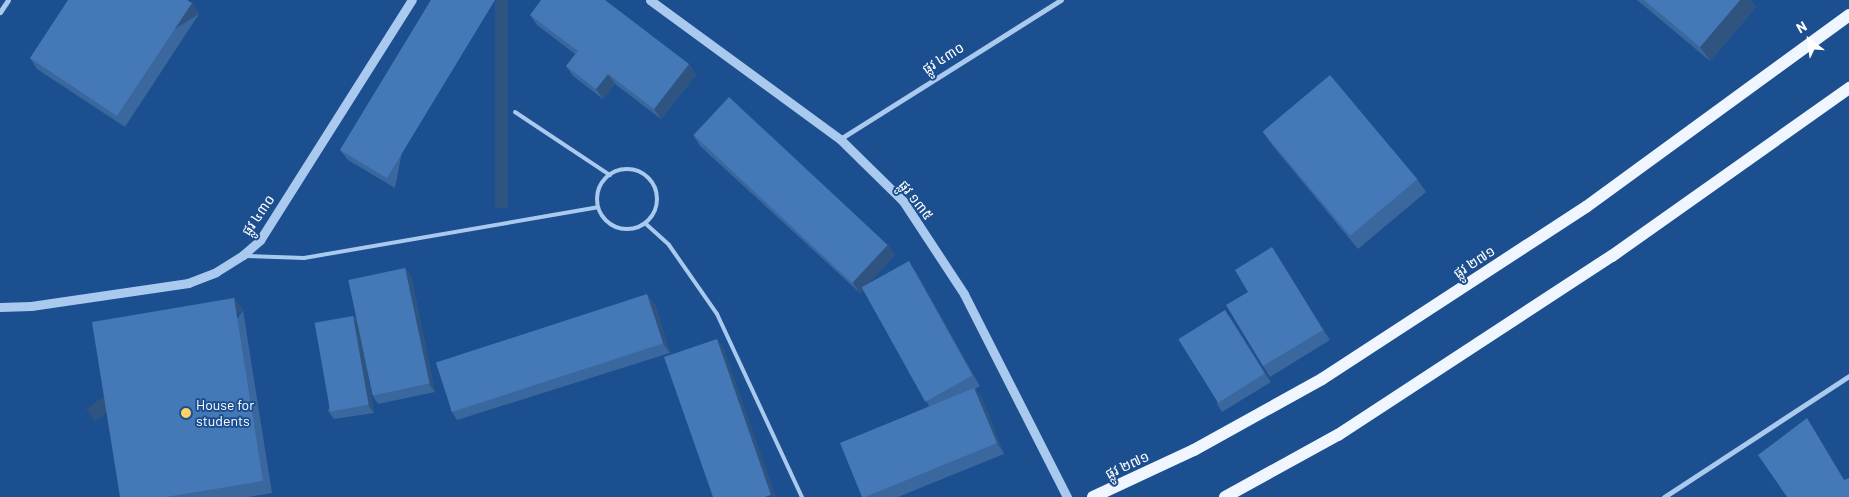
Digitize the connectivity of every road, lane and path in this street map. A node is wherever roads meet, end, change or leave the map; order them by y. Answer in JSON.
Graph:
{"nodes":[{"id":1,"x":8,"y":0,"type":"edge"},
{"id":2,"x":412,"y":0,"type":"edge"},
{"id":3,"x":650,"y":0,"type":"edge"},
{"id":4,"x":1061,"y":0,"type":"edge"},
{"id":5,"x":0,"y":12,"type":"edge"},
{"id":6,"x":1849,"y":15,"type":"edge"},
{"id":7,"x":1849,"y":88,"type":"edge"},
{"id":8,"x":516,"y":112,"type":"dead end"},
{"id":9,"x":840,"y":140,"type":"junction"},
{"id":10,"x":610,"y":175,"type":"junction"},
{"id":11,"x":598,"y":207,"type":"junction"},
{"id":12,"x":646,"y":224,"type":"junction"},
{"id":13,"x":243,"y":256,"type":"junction"},
{"id":14,"x":0,"y":307,"type":"edge"},
{"id":15,"x":1849,"y":376,"type":"edge"},
{"id":16,"x":802,"y":497,"type":"edge"},
{"id":17,"x":1067,"y":497,"type":"edge"},
{"id":18,"x":1093,"y":497,"type":"edge"},
{"id":19,"x":1225,"y":497,"type":"edge"},
{"id":20,"x":1664,"y":497,"type":"edge"}],
"edges":[{"from":1,"to":5,"type":"street"},
{"from":2,"to":13,"type":"street","name":"ផ្លូវ ៤៣០"},
{"from":3,"to":9,"type":"street","name":"ផ្លូវ ១៣៥"},
{"from":4,"to":9,"type":"street","name":"ផ្លូវ ៤៣០"},
{"from":6,"to":18,"type":"main road","name":"ផ្លូវ ២៧១"},
{"from":7,"to":19,"type":"main road"},
{"from":8,"to":10,"type":"lane"},
{"from":9,"to":17,"type":"street","name":"ផ្លូវ ១៣៥"},
{"from":10,"to":11,"type":"lane"},
{"from":10,"to":12,"type":"lane"},
{"from":11,"to":12,"type":"lane"},
{"from":11,"to":13,"type":"lane"},
{"from":12,"to":16,"type":"lane"},
{"from":13,"to":14,"type":"street","name":"ផ្លូវ ៤៣០"},
{"from":15,"to":20,"type":"street"}]}
